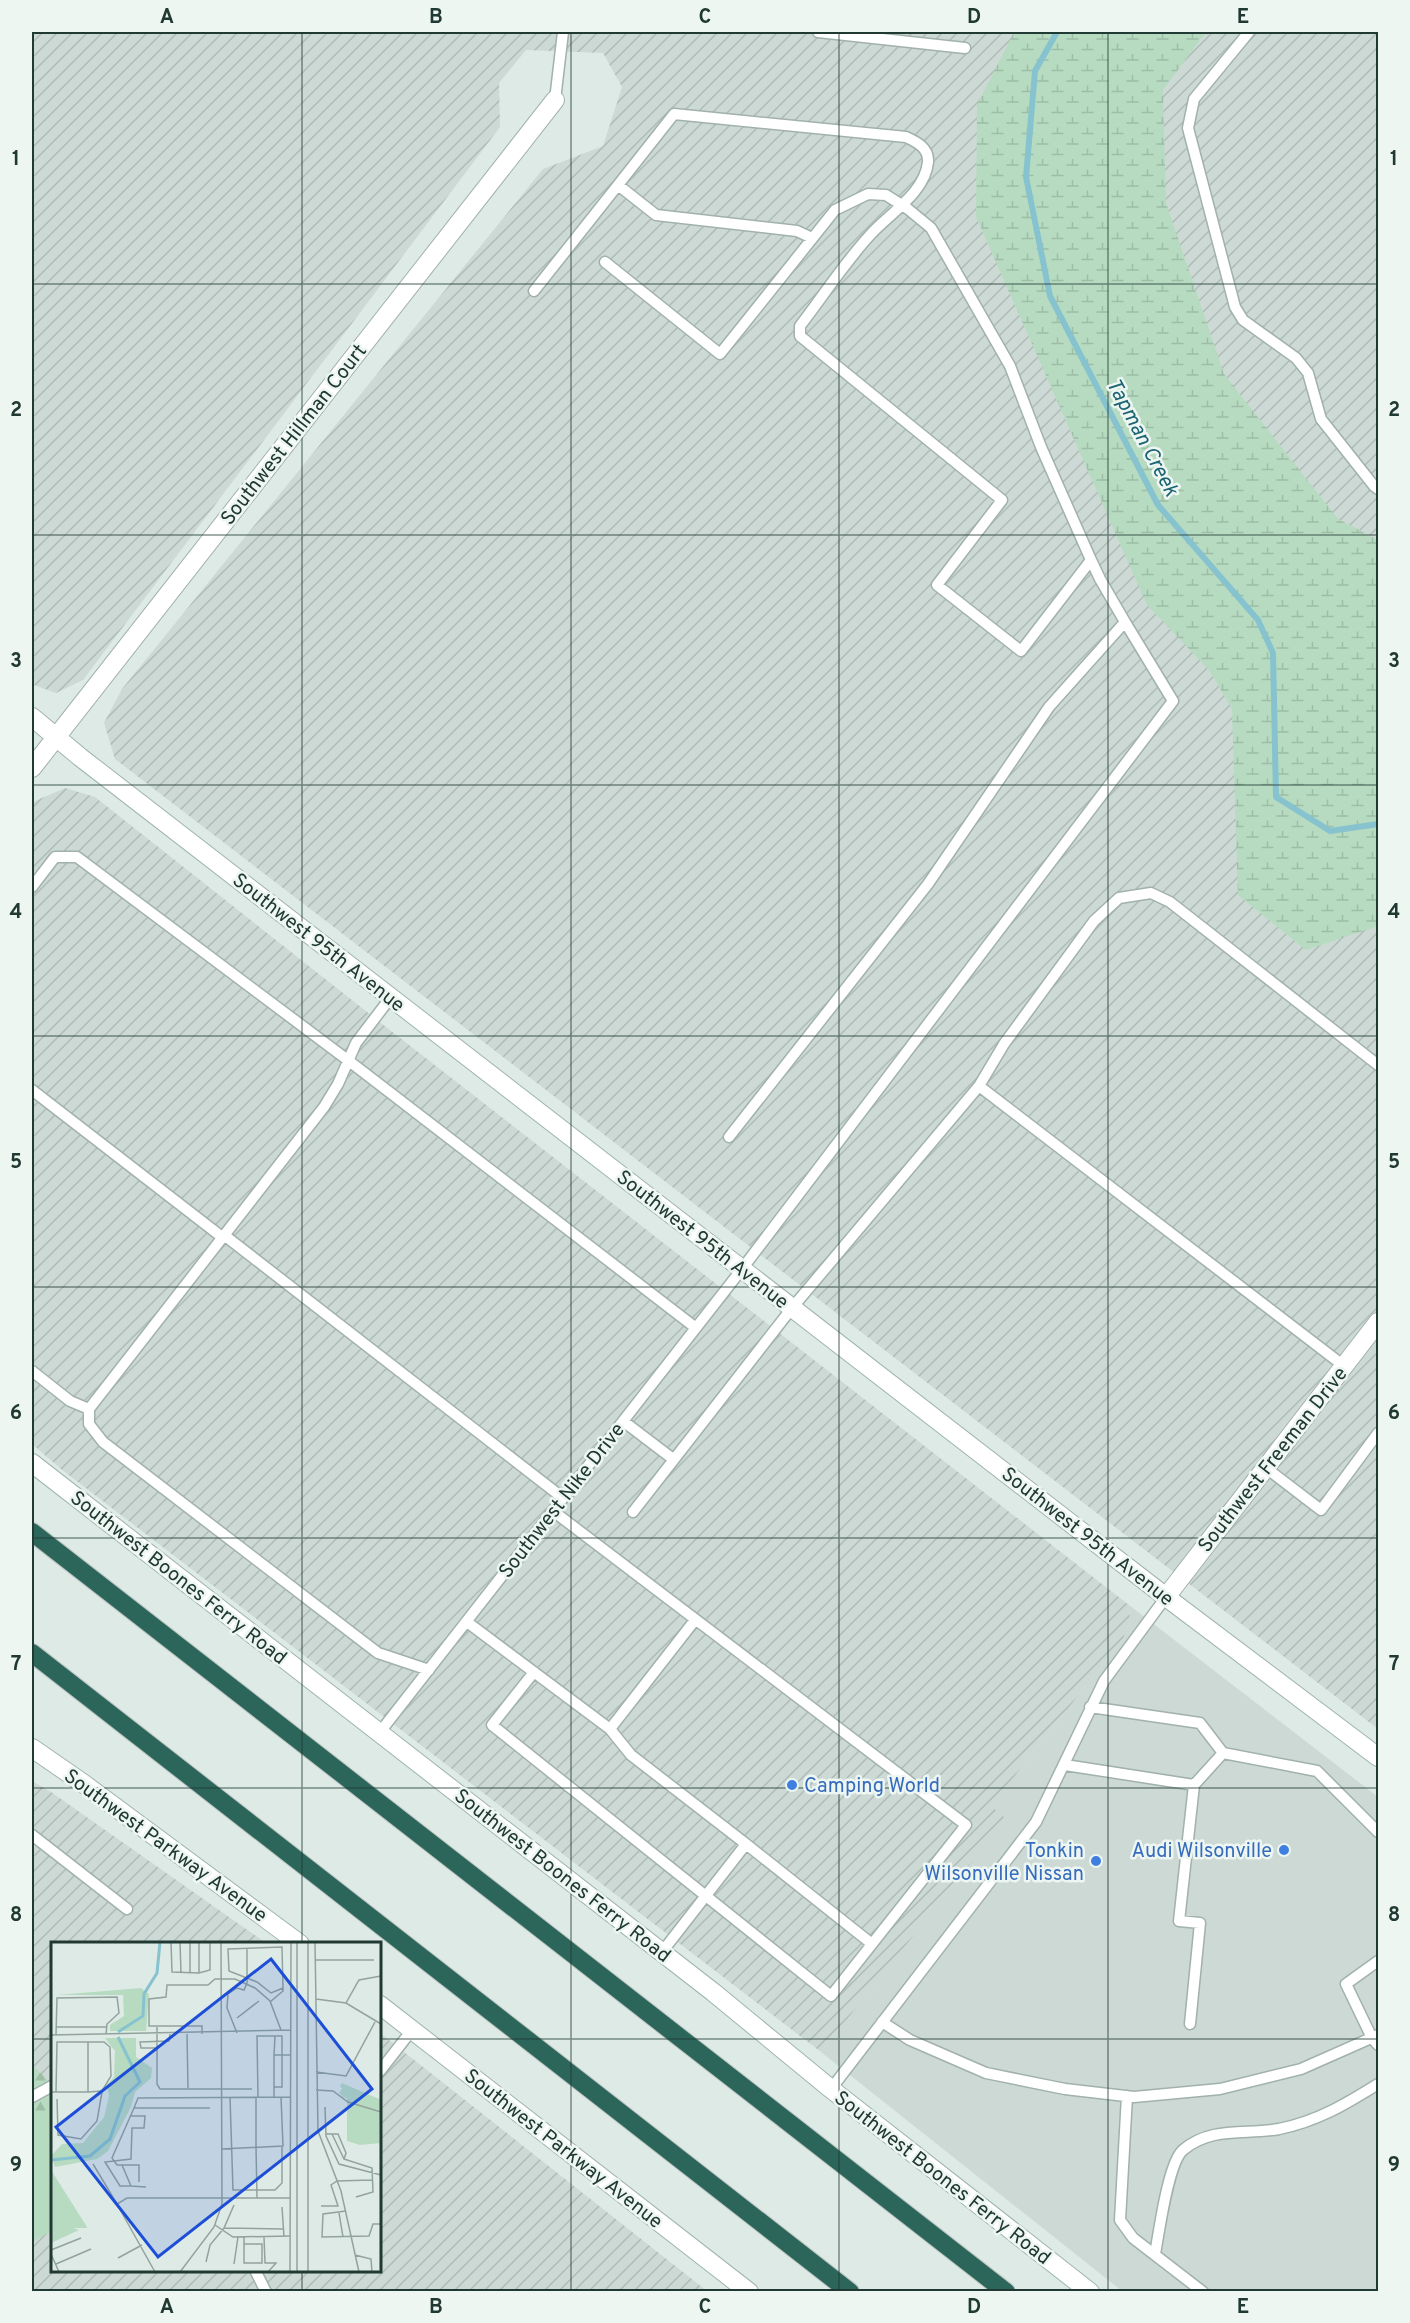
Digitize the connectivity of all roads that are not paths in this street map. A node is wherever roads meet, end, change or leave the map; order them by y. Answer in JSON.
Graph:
{"nodes":[{"id":1,"x":563,"y":32,"type":"edge"},
{"id":2,"x":818,"y":32,"type":"edge"},
{"id":3,"x":1249,"y":32,"type":"edge"},
{"id":4,"x":965,"y":48,"type":"dead end"},
{"id":5,"x":555,"y":100,"type":"joint"},
{"id":6,"x":618,"y":185,"type":"junction"},
{"id":7,"x":903,"y":206,"type":"junction"},
{"id":8,"x":812,"y":238,"type":"junction"},
{"id":9,"x":605,"y":262,"type":"dead end"},
{"id":10,"x":534,"y":291,"type":"dead end"},
{"id":11,"x":1378,"y":489,"type":"edge"},
{"id":12,"x":1091,"y":560,"type":"junction"},
{"id":13,"x":1125,"y":622,"type":"junction"},
{"id":14,"x":32,"y":717,"type":"edge"},
{"id":15,"x":55,"y":737,"type":"junction"},
{"id":16,"x":32,"y":768,"type":"edge"},
{"id":17,"x":32,"y":887,"type":"edge"},
{"id":18,"x":391,"y":997,"type":"junction"},
{"id":19,"x":349,"y":1061,"type":"junction"},
{"id":20,"x":1378,"y":1065,"type":"edge"},
{"id":21,"x":979,"y":1086,"type":"junction"},
{"id":22,"x":32,"y":1090,"type":"edge"},
{"id":23,"x":729,"y":1137,"type":"dead end"},
{"id":24,"x":223,"y":1236,"type":"junction"},
{"id":25,"x":742,"y":1269,"type":"junction"},
{"id":26,"x":792,"y":1308,"type":"junction"},
{"id":27,"x":1378,"y":1322,"type":"edge"},
{"id":28,"x":696,"y":1328,"type":"junction"},
{"id":29,"x":1344,"y":1366,"type":"junction"},
{"id":30,"x":32,"y":1371,"type":"edge"},
{"id":31,"x":89,"y":1409,"type":"junction"},
{"id":32,"x":623,"y":1421,"type":"junction"},
{"id":33,"x":1378,"y":1433,"type":"edge"},
{"id":34,"x":673,"y":1459,"type":"junction"},
{"id":35,"x":32,"y":1463,"type":"edge"},
{"id":36,"x":1266,"y":1468,"type":"junction"},
{"id":37,"x":563,"y":1498,"type":"junction"},
{"id":38,"x":553,"y":1511,"type":"junction"},
{"id":39,"x":633,"y":1512,"type":"dead end"},
{"id":40,"x":32,"y":1532,"type":"edge"},
{"id":41,"x":1166,"y":1597,"type":"junction"},
{"id":42,"x":695,"y":1620,"type":"junction"},
{"id":43,"x":466,"y":1622,"type":"junction"},
{"id":44,"x":32,"y":1653,"type":"edge"},
{"id":45,"x":429,"y":1670,"type":"junction"},
{"id":46,"x":534,"y":1672,"type":"junction"},
{"id":47,"x":1090,"y":1707,"type":"junction"},
{"id":48,"x":610,"y":1729,"type":"junction"},
{"id":49,"x":380,"y":1732,"type":"junction"},
{"id":50,"x":32,"y":1748,"type":"edge"},
{"id":51,"x":1223,"y":1753,"type":"junction"},
{"id":52,"x":1378,"y":1756,"type":"edge"},
{"id":53,"x":1065,"y":1765,"type":"junction"},
{"id":54,"x":1194,"y":1785,"type":"junction"},
{"id":55,"x":1378,"y":1832,"type":"edge"},
{"id":56,"x":32,"y":1835,"type":"edge"},
{"id":57,"x":747,"y":1844,"type":"junction"},
{"id":58,"x":706,"y":1896,"type":"junction"},
{"id":59,"x":127,"y":1909,"type":"dead end"},
{"id":60,"x":296,"y":1942,"type":"edge"},
{"id":61,"x":872,"y":1944,"type":"junction"},
{"id":62,"x":662,"y":1952,"type":"junction"},
{"id":63,"x":1378,"y":1961,"type":"edge"},
{"id":64,"x":381,"y":2006,"type":"edge"},
{"id":65,"x":882,"y":2022,"type":"junction"},
{"id":66,"x":1190,"y":2024,"type":"dead end"},
{"id":67,"x":412,"y":2030,"type":"junction"},
{"id":68,"x":1376,"y":2039,"type":"edge"},
{"id":69,"x":381,"y":2070,"type":"edge"},
{"id":70,"x":1378,"y":2084,"type":"edge"},
{"id":71,"x":51,"y":2087,"type":"edge"},
{"id":72,"x":831,"y":2089,"type":"junction"},
{"id":73,"x":1127,"y":2096,"type":"junction"},
{"id":74,"x":32,"y":2097,"type":"edge"},
{"id":75,"x":1155,"y":2254,"type":"junction"},
{"id":76,"x":256,"y":2272,"type":"edge"},
{"id":77,"x":266,"y":2292,"type":"edge"},
{"id":78,"x":749,"y":2292,"type":"edge"},
{"id":79,"x":850,"y":2292,"type":"edge"},
{"id":80,"x":1006,"y":2292,"type":"edge"},
{"id":81,"x":1090,"y":2292,"type":"edge"},
{"id":82,"x":1203,"y":2292,"type":"edge"}],
"edges":[{"from":1,"to":5,"type":"lane"},
{"from":2,"to":4,"type":"lane"},
{"from":3,"to":11,"type":"lane"},
{"from":5,"to":15,"type":"street","name":"Southwest Hillman Court"},
{"from":6,"to":7,"type":"lane"},
{"from":6,"to":8,"type":"lane"},
{"from":6,"to":10,"type":"lane"},
{"from":7,"to":8,"type":"lane"},
{"from":7,"to":12,"type":"lane"},
{"from":7,"to":12,"type":"lane"},
{"from":8,"to":9,"type":"lane"},
{"from":12,"to":13,"type":"lane"},
{"from":13,"to":23,"type":"lane"},
{"from":13,"to":25,"type":"lane","name":"Southwest Nike Drive"},
{"from":14,"to":15,"type":"street","name":"Southwest 95th Avenue"},
{"from":15,"to":16,"type":"street","name":"Southwest Hillman Court"},
{"from":15,"to":18,"type":"street","name":"Southwest 95th Avenue"},
{"from":17,"to":19,"type":"lane"},
{"from":18,"to":19,"type":"lane"},
{"from":18,"to":25,"type":"street","name":"Southwest 95th Avenue"},
{"from":19,"to":24,"type":"lane"},
{"from":19,"to":28,"type":"lane"},
{"from":20,"to":21,"type":"lane"},
{"from":21,"to":26,"type":"lane"},
{"from":21,"to":29,"type":"lane"},
{"from":22,"to":24,"type":"lane"},
{"from":24,"to":31,"type":"lane"},
{"from":24,"to":37,"type":"lane"},
{"from":25,"to":26,"type":"street","name":"Southwest 95th Avenue"},
{"from":25,"to":28,"type":"lane","name":"Southwest Nike Drive"},
{"from":26,"to":34,"type":"lane"},
{"from":26,"to":41,"type":"street","name":"Southwest 95th Avenue"},
{"from":27,"to":29,"type":"street","name":"Southwest Freeman Drive"},
{"from":28,"to":32,"type":"lane","name":"Southwest Nike Drive"},
{"from":29,"to":36,"type":"street","name":"Southwest Freeman Drive"},
{"from":30,"to":31,"type":"lane"},
{"from":31,"to":45,"type":"lane"},
{"from":32,"to":34,"type":"lane"},
{"from":32,"to":37,"type":"lane","name":"Southwest Nike Drive"},
{"from":33,"to":36,"type":"lane"},
{"from":34,"to":39,"type":"lane"},
{"from":35,"to":49,"type":"street","name":"Southwest Boones Ferry Road"},
{"from":36,"to":41,"type":"street","name":"Southwest Freeman Drive"},
{"from":37,"to":38,"type":"lane","name":"Southwest Nike Drive"},
{"from":38,"to":42,"type":"lane"},
{"from":38,"to":43,"type":"lane","name":"Southwest Nike Drive"},
{"from":40,"to":80,"type":"highway"},
{"from":41,"to":47,"type":"lane"},
{"from":41,"to":52,"type":"street","name":"Southwest 95th Avenue"},
{"from":42,"to":48,"type":"lane"},
{"from":42,"to":61,"type":"lane"},
{"from":43,"to":45,"type":"lane","name":"Southwest Nike Drive"},
{"from":43,"to":46,"type":"lane"},
{"from":44,"to":79,"type":"highway"},
{"from":45,"to":49,"type":"lane","name":"Southwest Nike Drive"},
{"from":46,"to":48,"type":"lane"},
{"from":46,"to":58,"type":"lane"},
{"from":47,"to":51,"type":"lane"},
{"from":47,"to":53,"type":"lane"},
{"from":48,"to":57,"type":"lane"},
{"from":49,"to":62,"type":"street","name":"Southwest Boones Ferry Road"},
{"from":50,"to":60,"type":"street","name":"Southwest Parkway Avenue"},
{"from":51,"to":54,"type":"lane"},
{"from":51,"to":55,"type":"lane"},
{"from":53,"to":54,"type":"lane"},
{"from":53,"to":65,"type":"lane"},
{"from":54,"to":66,"type":"lane"},
{"from":56,"to":59,"type":"lane"},
{"from":57,"to":58,"type":"lane"},
{"from":57,"to":61,"type":"lane"},
{"from":58,"to":61,"type":"lane"},
{"from":58,"to":62,"type":"lane"},
{"from":62,"to":72,"type":"street","name":"Southwest Boones Ferry Road"},
{"from":63,"to":68,"type":"lane"},
{"from":64,"to":67,"type":"street","name":"Southwest Parkway Avenue"},
{"from":65,"to":72,"type":"lane"},
{"from":65,"to":73,"type":"lane"},
{"from":67,"to":69,"type":"lane"},
{"from":67,"to":78,"type":"street","name":"Southwest Parkway Avenue"},
{"from":68,"to":73,"type":"lane"},
{"from":70,"to":75,"type":"lane"},
{"from":71,"to":74,"type":"lane"},
{"from":72,"to":81,"type":"street","name":"Southwest Boones Ferry Road"},
{"from":73,"to":75,"type":"lane"},
{"from":75,"to":82,"type":"lane"},
{"from":76,"to":77,"type":"lane"}]}
